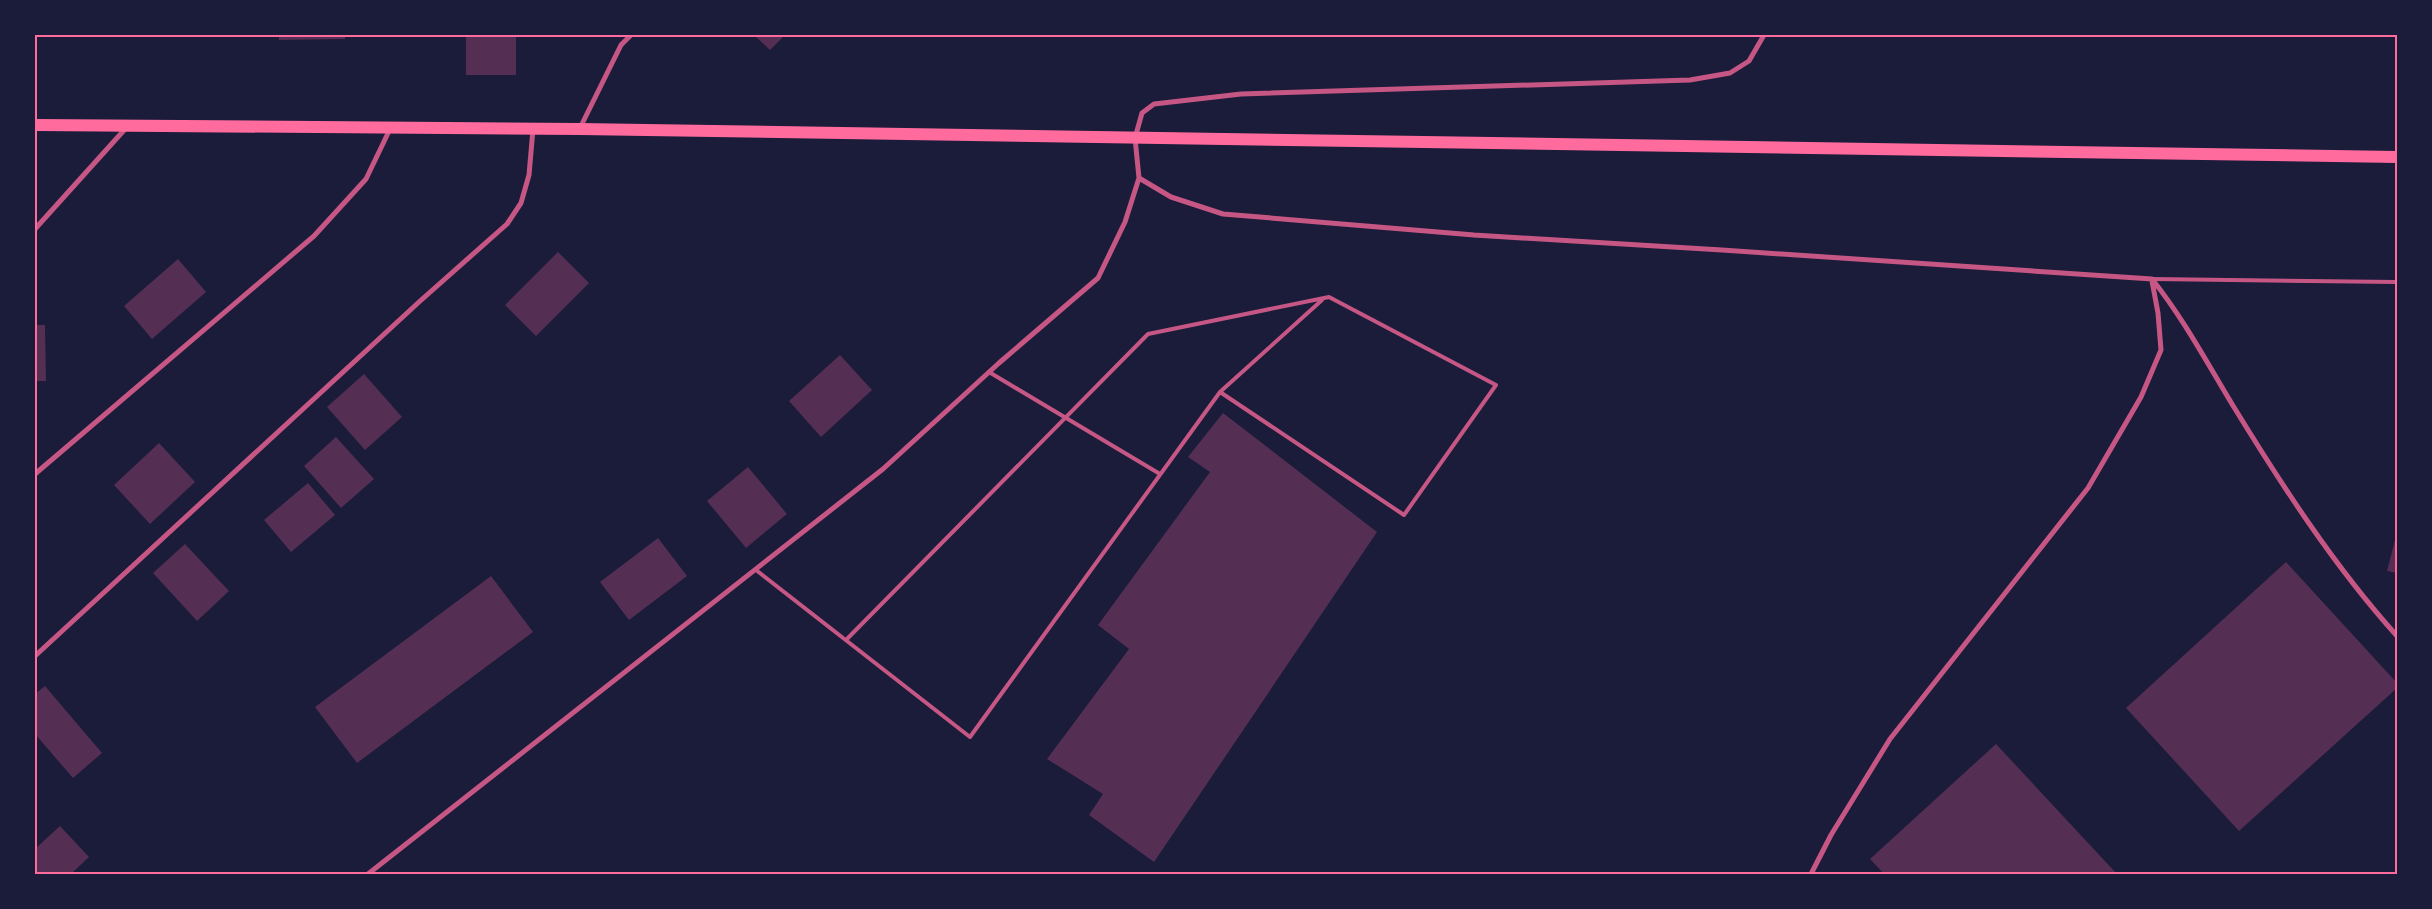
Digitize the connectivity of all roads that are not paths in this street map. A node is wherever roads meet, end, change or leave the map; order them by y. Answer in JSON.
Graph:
{"nodes":[{"id":1,"x":631,"y":35,"type":"edge"},
{"id":2,"x":1764,"y":35,"type":"edge"},
{"id":3,"x":35,"y":125,"type":"edge"},
{"id":4,"x":128,"y":126,"type":"junction"},
{"id":5,"x":391,"y":128,"type":"junction"},
{"id":6,"x":534,"y":128,"type":"junction"},
{"id":7,"x":579,"y":129,"type":"junction"},
{"id":8,"x":1135,"y":138,"type":"junction"},
{"id":9,"x":2397,"y":157,"type":"edge"},
{"id":10,"x":1139,"y":178,"type":"junction"},
{"id":11,"x":35,"y":229,"type":"edge"},
{"id":12,"x":2152,"y":279,"type":"junction"},
{"id":13,"x":2397,"y":282,"type":"edge"},
{"id":14,"x":1323,"y":298,"type":"junction"},
{"id":15,"x":989,"y":372,"type":"junction"},
{"id":16,"x":1220,"y":392,"type":"junction"},
{"id":17,"x":1065,"y":417,"type":"junction"},
{"id":18,"x":35,"y":474,"type":"edge"},
{"id":19,"x":1160,"y":474,"type":"junction"},
{"id":20,"x":756,"y":570,"type":"junction"},
{"id":21,"x":2397,"y":636,"type":"edge"},
{"id":22,"x":846,"y":640,"type":"junction"},
{"id":23,"x":35,"y":656,"type":"edge"},
{"id":24,"x":368,"y":874,"type":"edge"},
{"id":25,"x":1811,"y":874,"type":"edge"}],
"edges":[{"from":1,"to":7,"type":"street"},
{"from":2,"to":8,"type":"street"},
{"from":3,"to":4,"type":"main road"},
{"from":4,"to":5,"type":"main road"},
{"from":4,"to":11,"type":"street"},
{"from":5,"to":6,"type":"main road"},
{"from":5,"to":18,"type":"street"},
{"from":6,"to":7,"type":"main road"},
{"from":6,"to":23,"type":"street"},
{"from":7,"to":8,"type":"main road"},
{"from":8,"to":9,"type":"main road"},
{"from":8,"to":10,"type":"street"},
{"from":10,"to":12,"type":"street"},
{"from":10,"to":15,"type":"street"},
{"from":12,"to":13,"type":"lane"},
{"from":12,"to":21,"type":"street"},
{"from":12,"to":25,"type":"street"},
{"from":14,"to":16,"type":"lane"},
{"from":14,"to":16,"type":"lane"},
{"from":14,"to":17,"type":"lane"},
{"from":15,"to":17,"type":"lane"},
{"from":15,"to":20,"type":"street"},
{"from":16,"to":19,"type":"lane"},
{"from":17,"to":19,"type":"lane"},
{"from":17,"to":22,"type":"lane"},
{"from":19,"to":22,"type":"lane"},
{"from":20,"to":22,"type":"lane"},
{"from":20,"to":24,"type":"street"}]}
